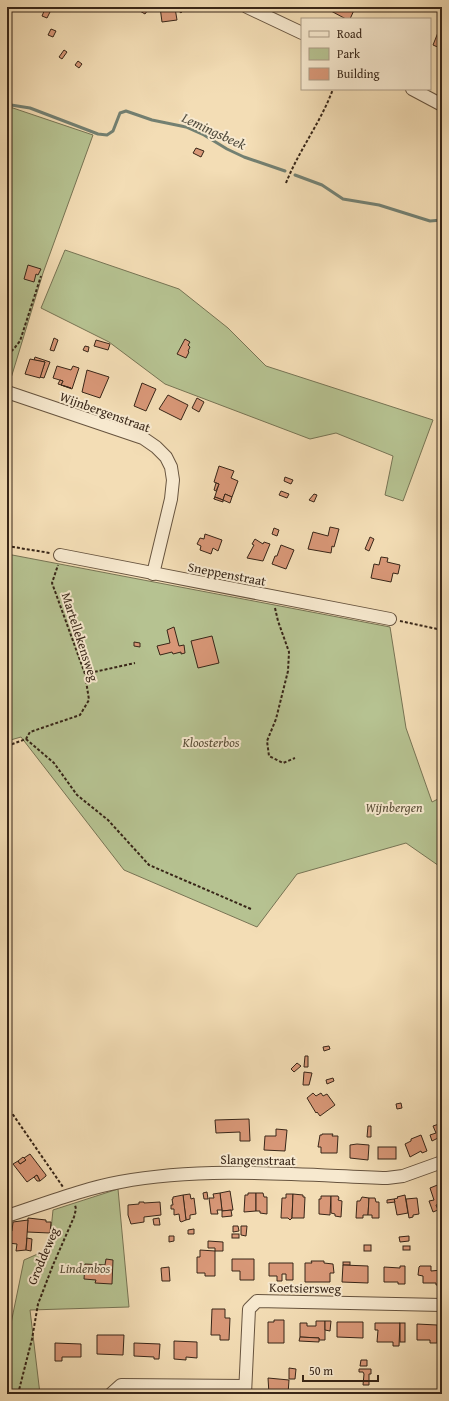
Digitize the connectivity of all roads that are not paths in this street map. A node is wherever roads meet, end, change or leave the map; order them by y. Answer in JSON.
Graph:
{"nodes":[{"id":1,"x":248,"y":7,"type":"edge"},
{"id":2,"x":301,"y":33,"type":"edge"},
{"id":3,"x":414,"y":90,"type":"edge"},
{"id":4,"x":442,"y":105,"type":"edge"},
{"id":5,"x":7,"y":392,"type":"edge"},
{"id":6,"x":60,"y":555,"type":"road end"},
{"id":7,"x":153,"y":574,"type":"junction"},
{"id":8,"x":390,"y":620,"type":"road end"},
{"id":9,"x":442,"y":1162,"type":"edge"},
{"id":10,"x":7,"y":1216,"type":"edge"},
{"id":11,"x":442,"y":1305,"type":"edge"},
{"id":12,"x":245,"y":1390,"type":"edge"},
{"id":13,"x":110,"y":1394,"type":"edge"}],
"edges":[{"from":1,"to":2,"type":"street"},
{"from":3,"to":4,"type":"street"},
{"from":5,"to":7,"type":"street","name":"Wijnbergenstraat"},
{"from":6,"to":7,"type":"street","name":"Sneppenstraat"},
{"from":7,"to":8,"type":"street","name":"Sneppenstraat"},
{"from":9,"to":10,"type":"street","name":"Slangenstraat"},
{"from":11,"to":12,"type":"street","name":"Koetsiersweg"},
{"from":12,"to":13,"type":"street","name":"Koetsiersweg"}]}
